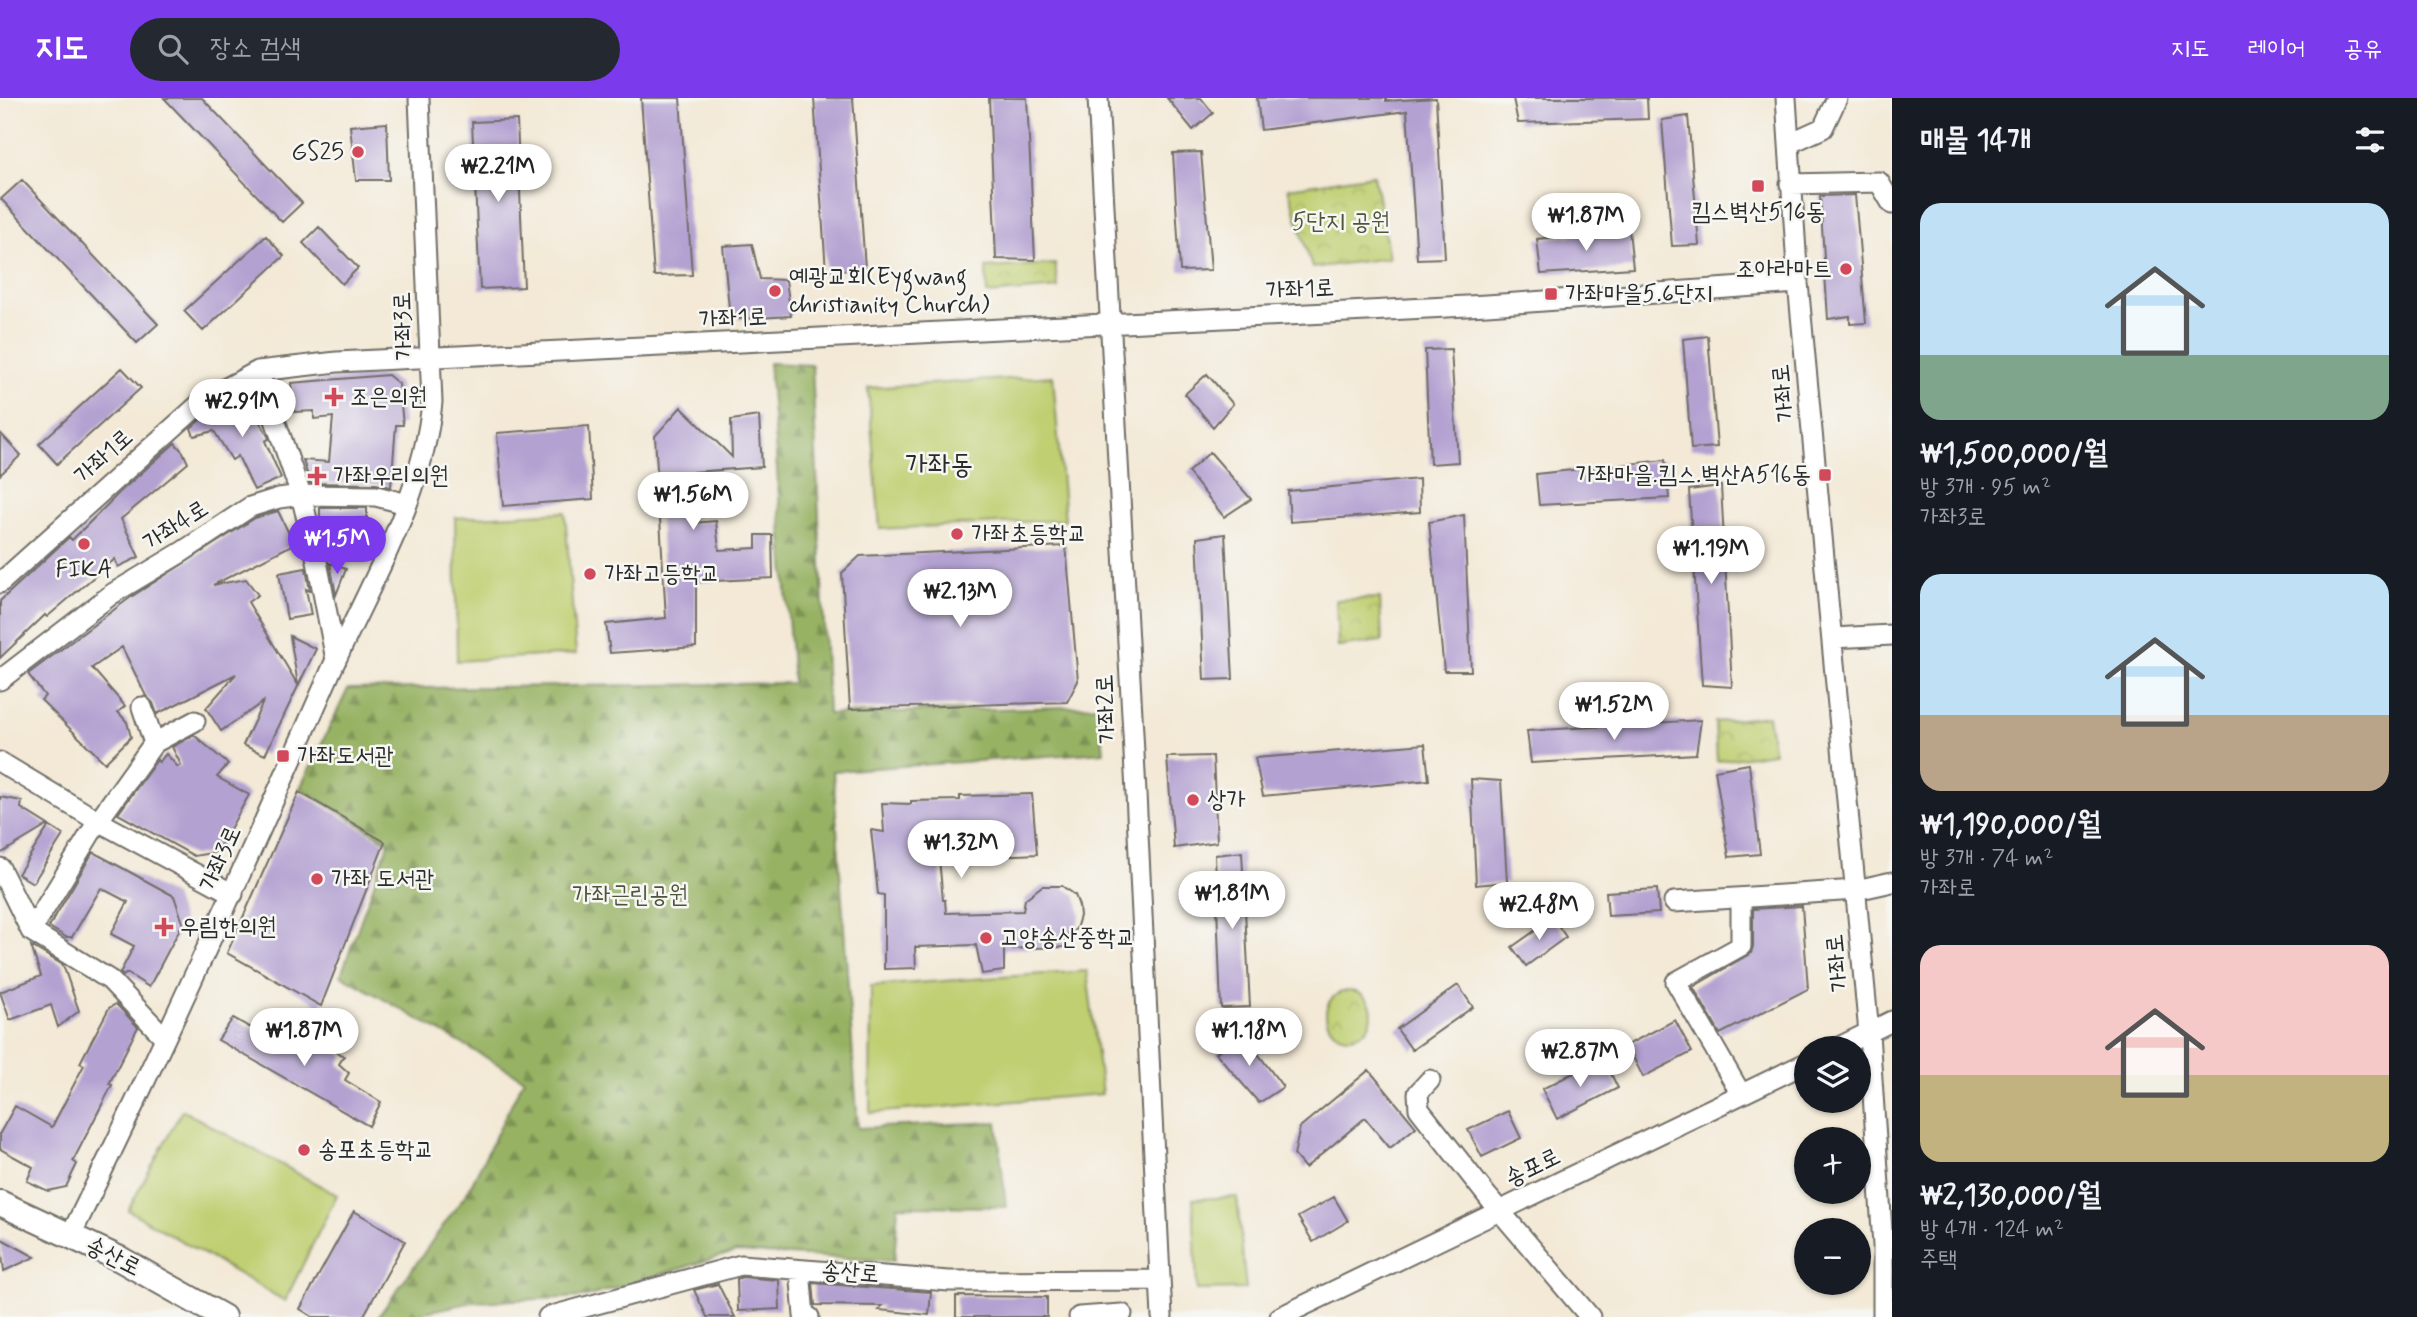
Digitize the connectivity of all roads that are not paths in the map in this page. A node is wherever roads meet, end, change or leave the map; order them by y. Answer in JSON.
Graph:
{"nodes":[{"id":1,"x":419,"y":98,"type":"edge"},
{"id":2,"x":1098,"y":98,"type":"edge"},
{"id":3,"x":1786,"y":98,"type":"edge"},
{"id":4,"x":1837,"y":98,"type":"edge"},
{"id":5,"x":1790,"y":143,"type":"junction"},
{"id":6,"x":1790,"y":184,"type":"junction"},
{"id":7,"x":1892,"y":204,"type":"edge"},
{"id":8,"x":1798,"y":283,"type":"junction"},
{"id":9,"x":1110,"y":324,"type":"junction"},
{"id":10,"x":430,"y":357,"type":"junction"},
{"id":11,"x":258,"y":371,"type":"junction"},
{"id":12,"x":301,"y":495,"type":"junction"},
{"id":13,"x":407,"y":504,"type":"junction"},
{"id":14,"x":0,"y":583,"type":"edge"},
{"id":15,"x":1892,"y":635,"type":"edge"},
{"id":16,"x":1832,"y":638,"type":"junction"},
{"id":17,"x":336,"y":660,"type":"junction"},
{"id":18,"x":0,"y":680,"type":"edge"},
{"id":19,"x":142,"y":707,"type":"dead end"},
{"id":20,"x":195,"y":721,"type":"dead end"},
{"id":21,"x":154,"y":743,"type":"junction"},
{"id":22,"x":0,"y":762,"type":"edge"},
{"id":23,"x":98,"y":821,"type":"junction"},
{"id":24,"x":0,"y":868,"type":"edge"},
{"id":25,"x":1892,"y":882,"type":"edge"},
{"id":26,"x":1856,"y":890,"type":"junction"},
{"id":27,"x":233,"y":894,"type":"junction"},
{"id":28,"x":1741,"y":898,"type":"junction"},
{"id":29,"x":1674,"y":902,"type":"dead end"},
{"id":30,"x":31,"y":932,"type":"junction"},
{"id":31,"x":1892,"y":1021,"type":"edge"},
{"id":32,"x":1869,"y":1033,"type":"junction"},
{"id":33,"x":1863,"y":1036,"type":"edge"},
{"id":34,"x":165,"y":1038,"type":"junction"},
{"id":35,"x":1794,"y":1069,"type":"edge"},
{"id":36,"x":1430,"y":1080,"type":"dead end"},
{"id":37,"x":1741,"y":1094,"type":"junction"},
{"id":38,"x":0,"y":1203,"type":"edge"},
{"id":39,"x":1501,"y":1211,"type":"junction"},
{"id":40,"x":71,"y":1235,"type":"junction"},
{"id":41,"x":800,"y":1270,"type":"junction"},
{"id":42,"x":1125,"y":1280,"type":"junction"},
{"id":43,"x":1159,"y":1280,"type":"junction"},
{"id":44,"x":1122,"y":1316,"type":"edge"},
{"id":45,"x":223,"y":1317,"type":"edge"},
{"id":46,"x":548,"y":1317,"type":"edge"},
{"id":47,"x":805,"y":1317,"type":"edge"},
{"id":48,"x":1079,"y":1317,"type":"edge"},
{"id":49,"x":1162,"y":1317,"type":"edge"},
{"id":50,"x":1280,"y":1317,"type":"edge"},
{"id":51,"x":1590,"y":1317,"type":"edge"},
{"id":52,"x":1883,"y":1317,"type":"edge"}],
"edges":[{"from":1,"to":10,"type":"street","name":"가좌3로"},
{"from":2,"to":9,"type":"street","name":"가좌2로"},
{"from":3,"to":5,"type":"street","name":"가좌로"},
{"from":4,"to":5,"type":"street"},
{"from":5,"to":6,"type":"street","name":"가좌로"},
{"from":6,"to":7,"type":"street"},
{"from":6,"to":8,"type":"street","name":"가좌로"},
{"from":8,"to":9,"type":"street","name":"가좌1로"},
{"from":8,"to":16,"type":"street","name":"가좌로"},
{"from":9,"to":10,"type":"street","name":"가좌1로"},
{"from":9,"to":43,"type":"street","name":"가좌2로"},
{"from":10,"to":11,"type":"street","name":"가좌1로"},
{"from":10,"to":13,"type":"street","name":"가좌3로"},
{"from":11,"to":12,"type":"street"},
{"from":11,"to":14,"type":"street","name":"가좌1로"},
{"from":12,"to":13,"type":"street","name":"가좌4로"},
{"from":12,"to":17,"type":"street"},
{"from":12,"to":18,"type":"street","name":"가좌4로"},
{"from":13,"to":17,"type":"street","name":"가좌3로"},
{"from":15,"to":16,"type":"street"},
{"from":16,"to":26,"type":"street","name":"가좌로"},
{"from":17,"to":27,"type":"street","name":"가좌3로"},
{"from":19,"to":21,"type":"street"},
{"from":20,"to":21,"type":"street"},
{"from":21,"to":23,"type":"street"},
{"from":22,"to":23,"type":"street"},
{"from":23,"to":27,"type":"street"},
{"from":23,"to":30,"type":"street"},
{"from":24,"to":30,"type":"street"},
{"from":25,"to":26,"type":"street"},
{"from":26,"to":28,"type":"street"},
{"from":26,"to":32,"type":"street","name":"가좌로"},
{"from":27,"to":34,"type":"street","name":"가좌3로"},
{"from":28,"to":29,"type":"street"},
{"from":28,"to":37,"type":"street"},
{"from":30,"to":34,"type":"street"},
{"from":31,"to":32,"type":"street"},
{"from":32,"to":33,"type":"street"},
{"from":32,"to":52,"type":"street","name":"가좌로"},
{"from":34,"to":40,"type":"street","name":"가좌3로"},
{"from":35,"to":37,"type":"street","name":"송포로"},
{"from":36,"to":39,"type":"street"},
{"from":37,"to":39,"type":"street","name":"송포로"},
{"from":38,"to":40,"type":"main road","name":"송산로"},
{"from":39,"to":50,"type":"street","name":"송포로"},
{"from":39,"to":51,"type":"street"},
{"from":40,"to":45,"type":"main road","name":"송산로"},
{"from":41,"to":42,"type":"street","name":"송산로"},
{"from":41,"to":46,"type":"street","name":"송산로"},
{"from":41,"to":47,"type":"street"},
{"from":42,"to":43,"type":"street","name":"송산로"},
{"from":42,"to":44,"type":"street"},
{"from":43,"to":49,"type":"street","name":"가좌2로"},
{"from":44,"to":48,"type":"street"}]}
